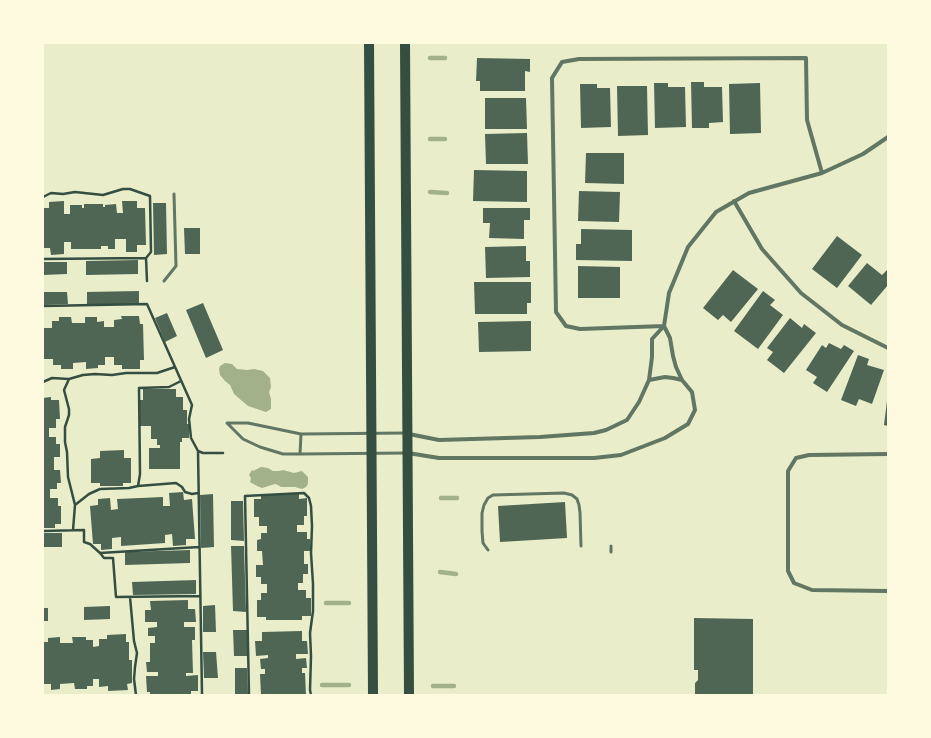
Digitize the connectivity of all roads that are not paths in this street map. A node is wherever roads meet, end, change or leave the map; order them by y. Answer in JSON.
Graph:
{"nodes":[{"id":1,"x":369,"y":43,"type":"edge"},
{"id":2,"x":405,"y":43,"type":"edge"},
{"id":3,"x":888,"y":137,"type":"edge"},
{"id":4,"x":822,"y":173,"type":"junction"},
{"id":5,"x":174,"y":194,"type":"dead end"},
{"id":6,"x":734,"y":201,"type":"junction"},
{"id":7,"x":164,"y":281,"type":"dead end"},
{"id":8,"x":664,"y":326,"type":"junction"},
{"id":9,"x":888,"y":348,"type":"edge"},
{"id":10,"x":649,"y":380,"type":"junction"},
{"id":11,"x":682,"y":380,"type":"junction"},
{"id":12,"x":407,"y":433,"type":"junction"},
{"id":13,"x":301,"y":434,"type":"junction"},
{"id":14,"x":372,"y":434,"type":"junction"},
{"id":15,"x":408,"y":453,"type":"junction"},
{"id":16,"x":300,"y":454,"type":"junction"},
{"id":17,"x":372,"y":454,"type":"junction"},
{"id":18,"x":888,"y":454,"type":"edge"},
{"id":19,"x":581,"y":546,"type":"dead end"},
{"id":20,"x":611,"y":546,"type":"dead end"},
{"id":21,"x":488,"y":550,"type":"dead end"},
{"id":22,"x":611,"y":552,"type":"dead end"},
{"id":23,"x":888,"y":591,"type":"edge"},
{"id":24,"x":373,"y":695,"type":"edge"},
{"id":25,"x":409,"y":695,"type":"edge"}],
"edges":[{"from":1,"to":14,"type":"main road"},
{"from":2,"to":12,"type":"main road"},
{"from":3,"to":4,"type":"street"},
{"from":4,"to":6,"type":"street"},
{"from":4,"to":8,"type":"street"},
{"from":5,"to":7,"type":"lane"},
{"from":6,"to":8,"type":"street"},
{"from":6,"to":9,"type":"street"},
{"from":8,"to":10,"type":"street"},
{"from":8,"to":11,"type":"street"},
{"from":10,"to":11,"type":"street"},
{"from":10,"to":12,"type":"street"},
{"from":11,"to":15,"type":"street"},
{"from":12,"to":14,"type":"lane"},
{"from":12,"to":15,"type":"main road"},
{"from":13,"to":14,"type":"lane"},
{"from":13,"to":16,"type":"lane"},
{"from":13,"to":16,"type":"lane"},
{"from":14,"to":17,"type":"main road"},
{"from":15,"to":17,"type":"lane"},
{"from":15,"to":25,"type":"main road"},
{"from":16,"to":17,"type":"lane"},
{"from":17,"to":24,"type":"main road"},
{"from":18,"to":23,"type":"street"},
{"from":19,"to":21,"type":"lane"},
{"from":20,"to":22,"type":"lane"}]}
